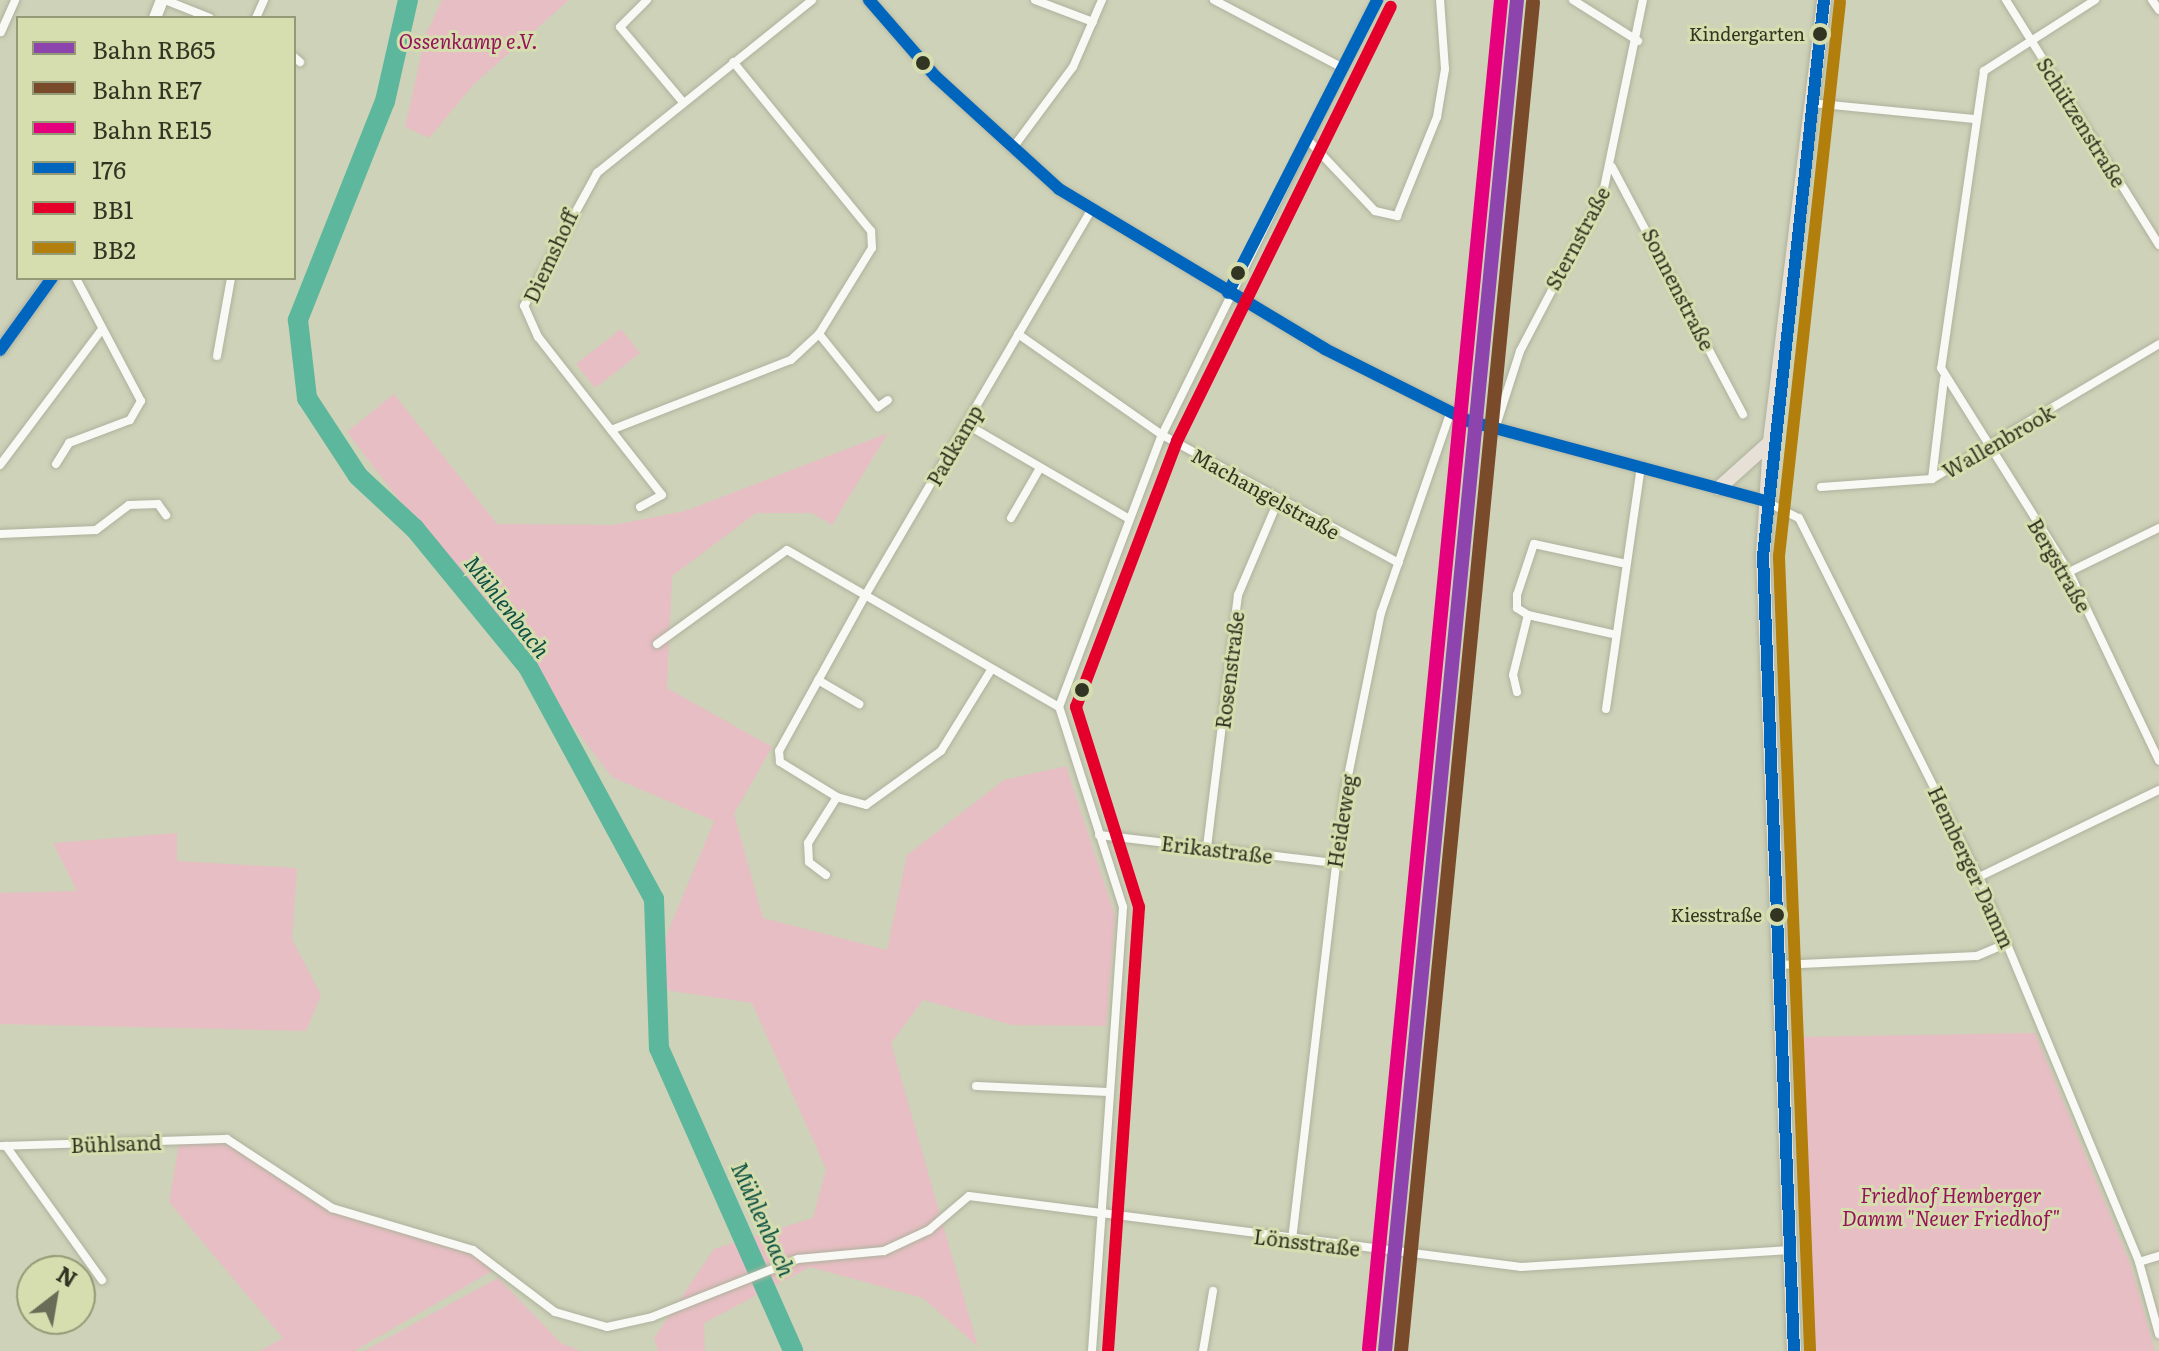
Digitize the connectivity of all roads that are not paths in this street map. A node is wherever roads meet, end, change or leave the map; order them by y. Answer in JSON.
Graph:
{"nodes":[{"id":1,"x":15,"y":0,"type":"edge"},
{"id":2,"x":164,"y":0,"type":"edge"},
{"id":3,"x":647,"y":0,"type":"edge"},
{"id":4,"x":812,"y":0,"type":"edge"},
{"id":5,"x":869,"y":0,"type":"edge"},
{"id":6,"x":1035,"y":0,"type":"edge"},
{"id":7,"x":1102,"y":0,"type":"edge"},
{"id":8,"x":1214,"y":0,"type":"edge"},
{"id":9,"x":1377,"y":0,"type":"edge"},
{"id":10,"x":1440,"y":0,"type":"edge"},
{"id":11,"x":1573,"y":0,"type":"edge"},
{"id":12,"x":1643,"y":0,"type":"edge"},
{"id":13,"x":1824,"y":0,"type":"edge"},
{"id":14,"x":2006,"y":0,"type":"edge"},
{"id":15,"x":2095,"y":0,"type":"edge"},
{"id":16,"x":2152,"y":0,"type":"edge"},
{"id":17,"x":2159,"y":10,"type":"edge"},
{"id":18,"x":205,"y":16,"type":"edge"},
{"id":19,"x":1093,"y":22,"type":"junction"},
{"id":20,"x":1,"y":32,"type":"edge"},
{"id":21,"x":2029,"y":38,"type":"junction"},
{"id":22,"x":1638,"y":41,"type":"junction"},
{"id":23,"x":733,"y":62,"type":"junction"},
{"id":24,"x":1343,"y":68,"type":"junction"},
{"id":25,"x":683,"y":102,"type":"junction"},
{"id":26,"x":1811,"y":103,"type":"junction"},
{"id":27,"x":1975,"y":119,"type":"junction"},
{"id":28,"x":1307,"y":139,"type":"junction"},
{"id":29,"x":1012,"y":149,"type":"junction"},
{"id":30,"x":1612,"y":167,"type":"junction"},
{"id":31,"x":1091,"y":211,"type":"junction"},
{"id":32,"x":2159,"y":245,"type":"edge"},
{"id":33,"x":51,"y":280,"type":"edge"},
{"id":34,"x":77,"y":280,"type":"edge"},
{"id":35,"x":231,"y":280,"type":"edge"},
{"id":36,"x":1228,"y":293,"type":"junction"},
{"id":37,"x":102,"y":329,"type":"junction"},
{"id":38,"x":819,"y":334,"type":"junction"},
{"id":39,"x":1018,"y":334,"type":"junction"},
{"id":40,"x":2159,"y":344,"type":"edge"},
{"id":41,"x":1,"y":347,"type":"edge"},
{"id":42,"x":217,"y":356,"type":"dead end"},
{"id":43,"x":1944,"y":379,"type":"junction"},
{"id":44,"x":888,"y":400,"type":"dead end"},
{"id":45,"x":1450,"y":414,"type":"junction"},
{"id":46,"x":1743,"y":414,"type":"dead end"},
{"id":47,"x":966,"y":424,"type":"junction"},
{"id":48,"x":1495,"y":429,"type":"junction"},
{"id":49,"x":611,"y":430,"type":"junction"},
{"id":50,"x":1162,"y":435,"type":"junction"},
{"id":51,"x":1770,"y":441,"type":"junction"},
{"id":52,"x":1990,"y":449,"type":"junction"},
{"id":53,"x":56,"y":464,"type":"dead end"},
{"id":54,"x":0,"y":465,"type":"edge"},
{"id":55,"x":1641,"y":466,"type":"junction"},
{"id":56,"x":1040,"y":468,"type":"junction"},
{"id":57,"x":1932,"y":479,"type":"junction"},
{"id":58,"x":1821,"y":487,"type":"dead end"},
{"id":59,"x":1719,"y":488,"type":"junction"},
{"id":60,"x":1278,"y":501,"type":"junction"},
{"id":61,"x":1765,"y":501,"type":"junction"},
{"id":62,"x":640,"y":507,"type":"dead end"},
{"id":63,"x":166,"y":515,"type":"dead end"},
{"id":64,"x":1011,"y":518,"type":"dead end"},
{"id":65,"x":1129,"y":519,"type":"junction"},
{"id":66,"x":2159,"y":528,"type":"edge"},
{"id":67,"x":0,"y":534,"type":"edge"},
{"id":68,"x":1399,"y":563,"type":"junction"},
{"id":69,"x":1622,"y":563,"type":"junction"},
{"id":70,"x":2069,"y":572,"type":"junction"},
{"id":71,"x":866,"y":594,"type":"junction"},
{"id":72,"x":1528,"y":615,"type":"junction"},
{"id":73,"x":1612,"y":634,"type":"junction"},
{"id":74,"x":657,"y":644,"type":"dead end"},
{"id":75,"x":991,"y":670,"type":"junction"},
{"id":76,"x":818,"y":680,"type":"junction"},
{"id":77,"x":1517,"y":692,"type":"dead end"},
{"id":78,"x":859,"y":704,"type":"dead end"},
{"id":79,"x":1059,"y":707,"type":"junction"},
{"id":80,"x":1606,"y":709,"type":"dead end"},
{"id":81,"x":2159,"y":761,"type":"edge"},
{"id":82,"x":2159,"y":790,"type":"edge"},
{"id":83,"x":837,"y":797,"type":"junction"},
{"id":84,"x":1099,"y":835,"type":"junction"},
{"id":85,"x":1207,"y":847,"type":"junction"},
{"id":86,"x":1334,"y":863,"type":"junction"},
{"id":87,"x":826,"y":875,"type":"dead end"},
{"id":88,"x":1979,"y":877,"type":"junction"},
{"id":89,"x":2007,"y":943,"type":"junction"},
{"id":90,"x":1779,"y":965,"type":"junction"},
{"id":91,"x":976,"y":1086,"type":"dead end"},
{"id":92,"x":1110,"y":1092,"type":"junction"},
{"id":93,"x":3,"y":1146,"type":"edge"},
{"id":94,"x":1102,"y":1214,"type":"junction"},
{"id":95,"x":1292,"y":1240,"type":"junction"},
{"id":96,"x":1790,"y":1250,"type":"junction"},
{"id":97,"x":2159,"y":1256,"type":"edge"},
{"id":98,"x":2139,"y":1262,"type":"junction"},
{"id":99,"x":770,"y":1271,"type":"joint"},
{"id":100,"x":102,"y":1280,"type":"dead end"},
{"id":101,"x":1213,"y":1291,"type":"dead end"},
{"id":102,"x":2159,"y":1334,"type":"edge"},
{"id":103,"x":1092,"y":1351,"type":"edge"},
{"id":104,"x":1203,"y":1351,"type":"edge"},
{"id":105,"x":1794,"y":1351,"type":"edge"}],
"edges":[{"from":1,"to":20,"type":"street"},
{"from":2,"to":18,"type":"street"},
{"from":3,"to":25,"type":"street"},
{"from":4,"to":23,"type":"street","name":"Diemshoff"},
{"from":5,"to":29,"type":"street"},
{"from":6,"to":19,"type":"street"},
{"from":7,"to":19,"type":"street"},
{"from":8,"to":24,"type":"street"},
{"from":9,"to":24,"type":"street"},
{"from":10,"to":28,"type":"street"},
{"from":11,"to":22,"type":"street"},
{"from":12,"to":22,"type":"street","name":"Sternstraße"},
{"from":13,"to":26,"type":"main road"},
{"from":14,"to":21,"type":"street","name":"Schützenstraße"},
{"from":15,"to":21,"type":"street"},
{"from":16,"to":17,"type":"street"},
{"from":19,"to":29,"type":"street"},
{"from":21,"to":27,"type":"street"},
{"from":21,"to":32,"type":"street","name":"Schützenstraße"},
{"from":22,"to":30,"type":"street","name":"Sternstraße"},
{"from":23,"to":25,"type":"street","name":"Diemshoff"},
{"from":23,"to":38,"type":"street"},
{"from":24,"to":28,"type":"street"},
{"from":25,"to":49,"type":"street","name":"Diemshoff"},
{"from":26,"to":27,"type":"street"},
{"from":26,"to":51,"type":"main road"},
{"from":27,"to":43,"type":"street"},
{"from":28,"to":36,"type":"street"},
{"from":29,"to":31,"type":"street"},
{"from":30,"to":46,"type":"street","name":"Sonnenstraße"},
{"from":30,"to":48,"type":"street","name":"Sternstraße"},
{"from":31,"to":36,"type":"street"},
{"from":31,"to":39,"type":"street","name":"Padkamp"},
{"from":33,"to":41,"type":"main road"},
{"from":34,"to":37,"type":"street"},
{"from":35,"to":42,"type":"street"},
{"from":36,"to":45,"type":"street"},
{"from":36,"to":50,"type":"street"},
{"from":37,"to":53,"type":"street"},
{"from":37,"to":54,"type":"street"},
{"from":38,"to":44,"type":"street"},
{"from":38,"to":49,"type":"street"},
{"from":39,"to":47,"type":"street","name":"Padkamp"},
{"from":39,"to":50,"type":"street","name":"Machangelstraße"},
{"from":40,"to":52,"type":"street","name":"Wallenbrook"},
{"from":43,"to":52,"type":"street","name":"Bergstraße"},
{"from":43,"to":57,"type":"street"},
{"from":45,"to":48,"type":"street"},
{"from":45,"to":68,"type":"street","name":"Heideweg"},
{"from":47,"to":56,"type":"street"},
{"from":47,"to":71,"type":"street","name":"Padkamp"},
{"from":48,"to":55,"type":"street"},
{"from":49,"to":62,"type":"street","name":"Diemshoff"},
{"from":50,"to":60,"type":"street","name":"Machangelstraße"},
{"from":50,"to":65,"type":"street"},
{"from":51,"to":59,"type":"main road"},
{"from":51,"to":61,"type":"main road"},
{"from":52,"to":57,"type":"street","name":"Wallenbrook"},
{"from":52,"to":70,"type":"street","name":"Bergstraße"},
{"from":55,"to":59,"type":"street"},
{"from":55,"to":69,"type":"street"},
{"from":56,"to":64,"type":"street"},
{"from":56,"to":65,"type":"street"},
{"from":57,"to":58,"type":"street","name":"Wallenbrook"},
{"from":59,"to":61,"type":"street"},
{"from":60,"to":68,"type":"street","name":"Machangelstraße"},
{"from":60,"to":85,"type":"street","name":"Rosenstraße"},
{"from":61,"to":88,"type":"street","name":"Hemberger Damm"},
{"from":61,"to":90,"type":"main road"},
{"from":63,"to":67,"type":"street"},
{"from":65,"to":79,"type":"street"},
{"from":66,"to":70,"type":"street"},
{"from":68,"to":86,"type":"street","name":"Heideweg"},
{"from":69,"to":72,"type":"street"},
{"from":69,"to":73,"type":"street"},
{"from":70,"to":81,"type":"street","name":"Bergstraße"},
{"from":71,"to":74,"type":"street"},
{"from":71,"to":75,"type":"street"},
{"from":71,"to":76,"type":"street","name":"Padkamp"},
{"from":72,"to":73,"type":"street"},
{"from":72,"to":77,"type":"street"},
{"from":73,"to":80,"type":"street"},
{"from":75,"to":79,"type":"street"},
{"from":75,"to":83,"type":"street"},
{"from":76,"to":78,"type":"street"},
{"from":76,"to":83,"type":"street","name":"Padkamp"},
{"from":79,"to":84,"type":"street"},
{"from":82,"to":88,"type":"street"},
{"from":83,"to":87,"type":"street"},
{"from":84,"to":85,"type":"street","name":"Erikastraße"},
{"from":84,"to":92,"type":"street"},
{"from":85,"to":86,"type":"street","name":"Erikastraße"},
{"from":86,"to":95,"type":"street","name":"Heideweg"},
{"from":88,"to":89,"type":"street","name":"Hemberger Damm"},
{"from":89,"to":90,"type":"street"},
{"from":89,"to":98,"type":"street","name":"Hemberger Damm"},
{"from":90,"to":96,"type":"main road"},
{"from":91,"to":92,"type":"street"},
{"from":92,"to":94,"type":"street"},
{"from":93,"to":99,"type":"street","name":"Bühlsand"},
{"from":93,"to":100,"type":"street","name":"Bühlsand"},
{"from":94,"to":95,"type":"street","name":"Lönsstraße"},
{"from":94,"to":99,"type":"street","name":"Lönsstraße"},
{"from":94,"to":103,"type":"street"},
{"from":95,"to":96,"type":"street","name":"Lönsstraße"},
{"from":96,"to":105,"type":"main road"},
{"from":97,"to":98,"type":"street"},
{"from":98,"to":102,"type":"street","name":"Hemberger Damm"},
{"from":101,"to":104,"type":"street"}]}
